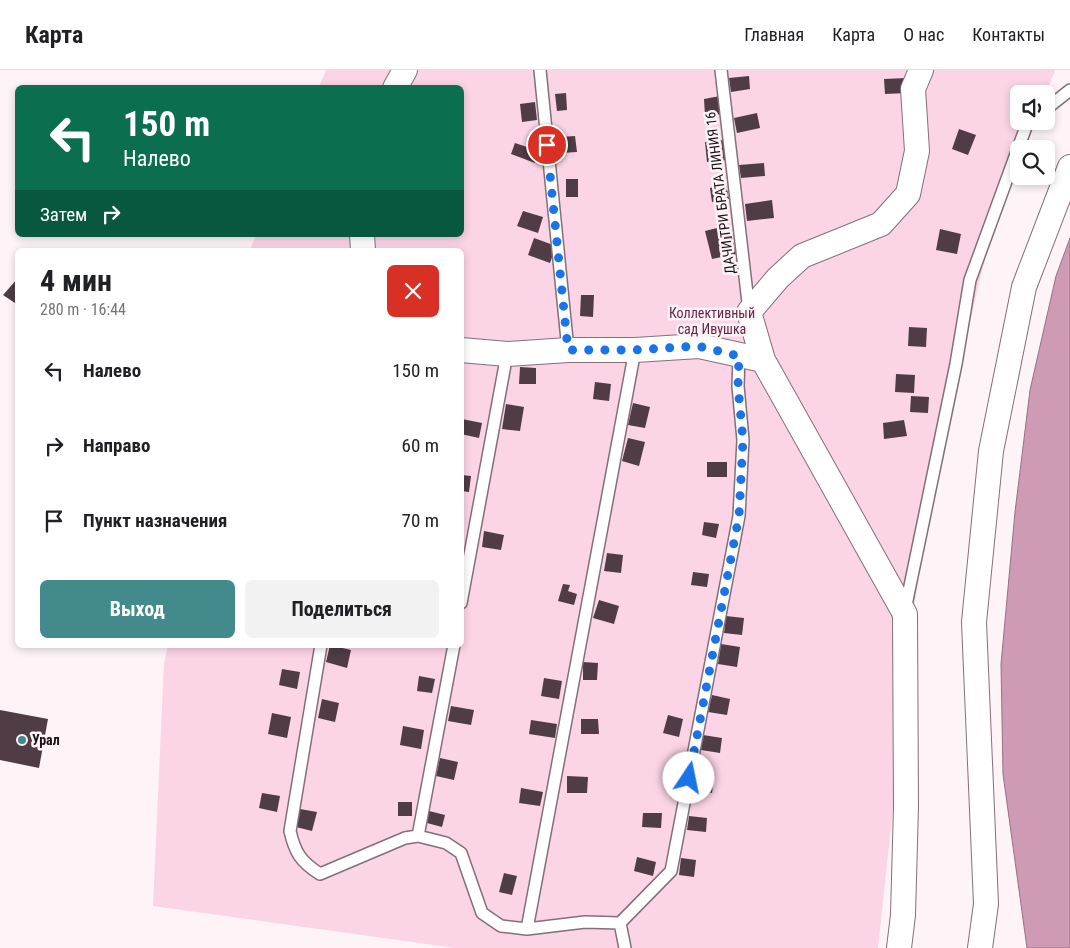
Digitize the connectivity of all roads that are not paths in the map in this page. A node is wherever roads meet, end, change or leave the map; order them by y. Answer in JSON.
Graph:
{"nodes":[{"id":1,"x":405,"y":70,"type":"edge"},
{"id":2,"x":540,"y":70,"type":"edge"},
{"id":3,"x":721,"y":70,"type":"edge"},
{"id":4,"x":915,"y":76,"type":"edge"},
{"id":5,"x":397,"y":85,"type":"edge"},
{"id":6,"x":1070,"y":90,"type":"edge"},
{"id":7,"x":1055,"y":102,"type":"edge"},
{"id":8,"x":1026,"y":130,"type":"edge"},
{"id":9,"x":1070,"y":167,"type":"edge"},
{"id":10,"x":749,"y":312,"type":"junction"},
{"id":11,"x":464,"y":350,"type":"edge"},
{"id":12,"x":568,"y":350,"type":"junction"},
{"id":13,"x":635,"y":350,"type":"junction"},
{"id":14,"x":507,"y":354,"type":"junction"},
{"id":15,"x":739,"y":356,"type":"junction"},
{"id":16,"x":763,"y":360,"type":"junction"},
{"id":17,"x":464,"y":587,"type":"edge"},
{"id":18,"x":905,"y":614,"type":"junction"},
{"id":19,"x":320,"y":648,"type":"edge"},
{"id":20,"x":453,"y":648,"type":"edge"},
{"id":21,"x":418,"y":836,"type":"junction"},
{"id":22,"x":620,"y":923,"type":"junction"},
{"id":23,"x":527,"y":928,"type":"junction"},
{"id":24,"x":625,"y":948,"type":"edge"},
{"id":25,"x":899,"y":948,"type":"edge"},
{"id":26,"x":980,"y":948,"type":"edge"}],
"edges":[{"from":1,"to":5,"type":"street"},
{"from":2,"to":12,"type":"lane"},
{"from":3,"to":10,"type":"lane","name":"ДАЧИ ТРИ БРАТА ЛИНИЯ 16"},
{"from":4,"to":10,"type":"street"},
{"from":6,"to":7,"type":"lane"},
{"from":8,"to":18,"type":"lane"},
{"from":9,"to":26,"type":"street"},
{"from":10,"to":16,"type":"street"},
{"from":11,"to":14,"type":"street"},
{"from":12,"to":13,"type":"street"},
{"from":12,"to":14,"type":"street"},
{"from":13,"to":15,"type":"street"},
{"from":13,"to":23,"type":"lane"},
{"from":14,"to":17,"type":"lane"},
{"from":15,"to":16,"type":"street"},
{"from":15,"to":22,"type":"lane"},
{"from":16,"to":18,"type":"street"},
{"from":18,"to":25,"type":"street"},
{"from":19,"to":21,"type":"lane"},
{"from":20,"to":21,"type":"lane"},
{"from":21,"to":23,"type":"lane"},
{"from":22,"to":23,"type":"lane"},
{"from":22,"to":24,"type":"lane"}]}
